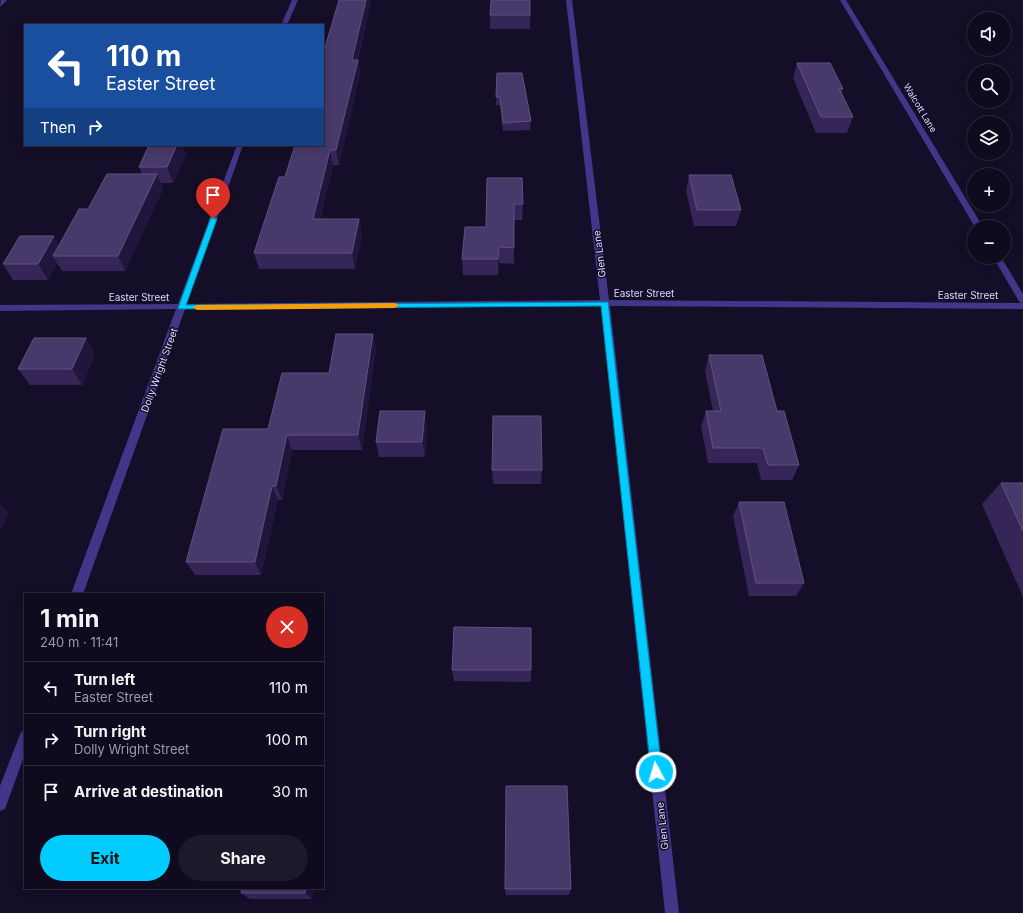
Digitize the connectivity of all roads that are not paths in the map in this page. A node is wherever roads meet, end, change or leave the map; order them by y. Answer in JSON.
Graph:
{"nodes":[{"id":1,"x":4,"y":0,"type":"edge"},
{"id":2,"x":295,"y":0,"type":"edge"},
{"id":3,"x":569,"y":0,"type":"edge"},
{"id":4,"x":843,"y":0,"type":"edge"},
{"id":5,"x":0,"y":5,"type":"edge"},
{"id":6,"x":284,"y":24,"type":"edge"},
{"id":7,"x":240,"y":146,"type":"edge"},
{"id":8,"x":975,"y":220,"type":"edge"},
{"id":9,"x":1001,"y":264,"type":"edge"},
{"id":10,"x":1023,"y":301,"type":"edge"},
{"id":11,"x":605,"y":303,"type":"junction"},
{"id":12,"x":1023,"y":306,"type":"edge"},
{"id":13,"x":0,"y":308,"type":"edge"},
{"id":14,"x":182,"y":308,"type":"junction"},
{"id":15,"x":77,"y":593,"type":"edge"},
{"id":16,"x":24,"y":739,"type":"edge"},
{"id":17,"x":0,"y":804,"type":"edge"},
{"id":18,"x":672,"y":913,"type":"edge"}],
"edges":[{"from":1,"to":5,"type":"street"},
{"from":2,"to":6,"type":"street"},
{"from":3,"to":11,"type":"street","name":"Glen Lane"},
{"from":4,"to":8,"type":"street","name":"Walcott Lane"},
{"from":7,"to":14,"type":"street","name":"Dolly Wright Street"},
{"from":9,"to":10,"type":"street"},
{"from":11,"to":12,"type":"street","name":"Easter Street"},
{"from":11,"to":14,"type":"street","name":"Easter Street"},
{"from":11,"to":18,"type":"street","name":"Glen Lane"},
{"from":13,"to":14,"type":"street","name":"Easter Street"},
{"from":14,"to":15,"type":"street","name":"Dolly Wright Street"},
{"from":16,"to":17,"type":"street"}]}
